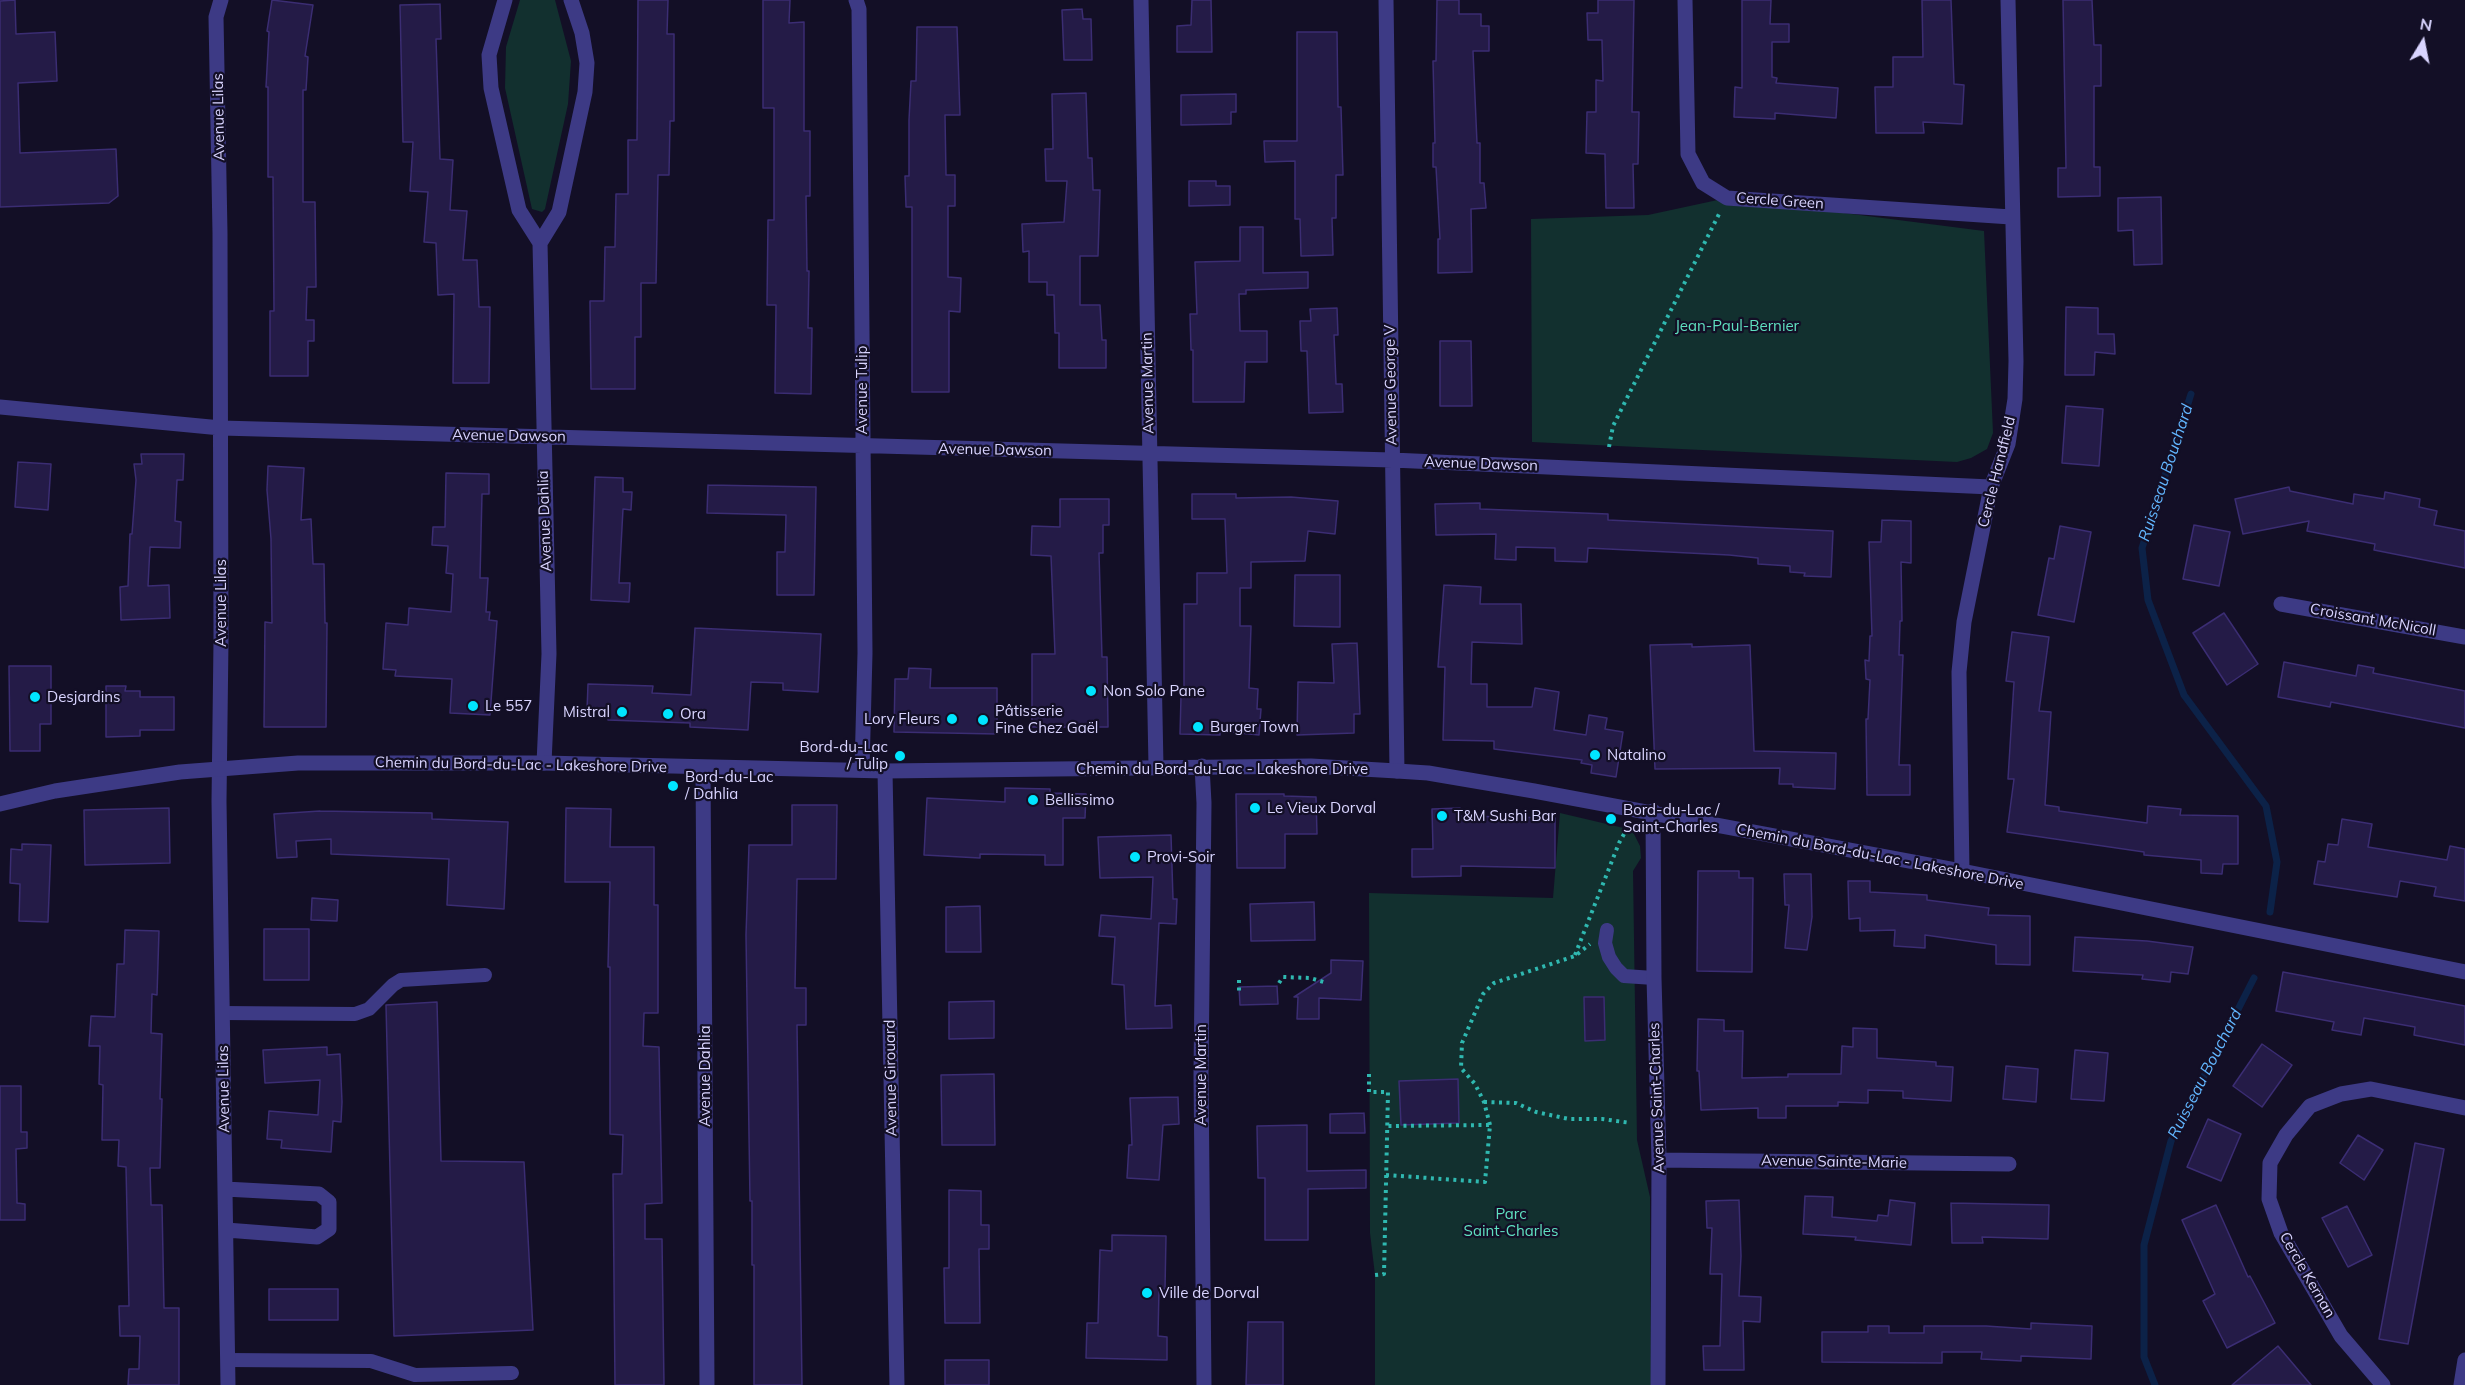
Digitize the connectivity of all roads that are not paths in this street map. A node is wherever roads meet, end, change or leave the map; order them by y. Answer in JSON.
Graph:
{"nodes":[{"id":1,"x":207,"y":0,"type":"edge"},
{"id":2,"x":220,"y":0,"type":"edge"},
{"id":3,"x":505,"y":0,"type":"edge"},
{"id":4,"x":571,"y":0,"type":"edge"},
{"id":5,"x":1141,"y":0,"type":"edge"},
{"id":6,"x":1386,"y":0,"type":"edge"},
{"id":7,"x":1685,"y":0,"type":"edge"},
{"id":8,"x":2008,"y":0,"type":"edge"},
{"id":9,"x":860,"y":3,"type":"edge"},
{"id":10,"x":216,"y":17,"type":"junction"},
{"id":11,"x":2011,"y":217,"type":"junction"},
{"id":12,"x":540,"y":243,"type":"junction"},
{"id":13,"x":0,"y":407,"type":"edge"},
{"id":14,"x":221,"y":428,"type":"junction"},
{"id":15,"x":543,"y":436,"type":"junction"},
{"id":16,"x":862,"y":447,"type":"junction"},
{"id":17,"x":1150,"y":454,"type":"junction"},
{"id":18,"x":1392,"y":460,"type":"junction"},
{"id":19,"x":1991,"y":487,"type":"junction"},
{"id":20,"x":2281,"y":604,"type":"dead end"},
{"id":21,"x":2465,"y":637,"type":"edge"},
{"id":22,"x":544,"y":763,"type":"junction"},
{"id":23,"x":1156,"y":766,"type":"junction"},
{"id":24,"x":1202,"y":766,"type":"junction"},
{"id":25,"x":703,"y":768,"type":"junction"},
{"id":26,"x":220,"y":769,"type":"junction"},
{"id":27,"x":861,"y":770,"type":"junction"},
{"id":28,"x":885,"y":771,"type":"junction"},
{"id":29,"x":1397,"y":771,"type":"junction"},
{"id":30,"x":0,"y":804,"type":"edge"},
{"id":31,"x":1653,"y":813,"type":"junction"},
{"id":32,"x":1962,"y":871,"type":"junction"},
{"id":33,"x":1606,"y":930,"type":"dead end"},
{"id":34,"x":2465,"y":972,"type":"edge"},
{"id":35,"x":485,"y":975,"type":"dead end"},
{"id":36,"x":1654,"y":978,"type":"junction"},
{"id":37,"x":222,"y":1013,"type":"junction"},
{"id":38,"x":2465,"y":1108,"type":"edge"},
{"id":39,"x":1659,"y":1160,"type":"junction"},
{"id":40,"x":2009,"y":1164,"type":"dead end"},
{"id":41,"x":225,"y":1189,"type":"junction"},
{"id":42,"x":226,"y":1230,"type":"junction"},
{"id":43,"x":228,"y":1360,"type":"junction"},
{"id":44,"x":2465,"y":1360,"type":"edge"},
{"id":45,"x":512,"y":1373,"type":"dead end"},
{"id":46,"x":228,"y":1385,"type":"edge"},
{"id":47,"x":707,"y":1385,"type":"edge"},
{"id":48,"x":897,"y":1385,"type":"edge"},
{"id":49,"x":1204,"y":1385,"type":"edge"},
{"id":50,"x":1658,"y":1385,"type":"edge"},
{"id":51,"x":2383,"y":1385,"type":"edge"},
{"id":52,"x":2461,"y":1385,"type":"edge"}],
"edges":[{"from":1,"to":10,"type":"street","name":"Avenue Lilas"},
{"from":2,"to":10,"type":"street","name":"Avenue Lilas"},
{"from":3,"to":12,"type":"street"},
{"from":4,"to":12,"type":"street"},
{"from":5,"to":17,"type":"street","name":"Avenue Martin"},
{"from":6,"to":18,"type":"street","name":"Avenue George V"},
{"from":7,"to":11,"type":"street","name":"Cercle Green"},
{"from":8,"to":11,"type":"street","name":"Cercle Handfield"},
{"from":9,"to":16,"type":"street","name":"Avenue Tulip"},
{"from":10,"to":14,"type":"street","name":"Avenue Lilas"},
{"from":11,"to":19,"type":"street","name":"Cercle Handfield"},
{"from":12,"to":15,"type":"street","name":"Avenue Dahlia"},
{"from":13,"to":14,"type":"street","name":"Avenue Dawson"},
{"from":14,"to":15,"type":"street","name":"Avenue Dawson"},
{"from":14,"to":26,"type":"street","name":"Avenue Lilas"},
{"from":15,"to":16,"type":"street","name":"Avenue Dawson"},
{"from":15,"to":22,"type":"street","name":"Avenue Dahlia"},
{"from":16,"to":17,"type":"street","name":"Avenue Dawson"},
{"from":16,"to":27,"type":"street","name":"Avenue Tulip"},
{"from":17,"to":18,"type":"street","name":"Avenue Dawson"},
{"from":17,"to":23,"type":"street","name":"Avenue Martin"},
{"from":18,"to":19,"type":"street","name":"Avenue Dawson"},
{"from":18,"to":29,"type":"street","name":"Avenue George V"},
{"from":19,"to":32,"type":"street","name":"Cercle Handfield"},
{"from":20,"to":21,"type":"street","name":"Croissant McNicoll"},
{"from":22,"to":25,"type":"street","name":"Chemin du Bord-du-Lac - Lakeshore Drive"},
{"from":22,"to":26,"type":"street","name":"Chemin du Bord-du-Lac - Lakeshore Drive"},
{"from":23,"to":24,"type":"street","name":"Chemin du Bord-du-Lac - Lakeshore Drive"},
{"from":23,"to":28,"type":"street","name":"Chemin du Bord-du-Lac - Lakeshore Drive"},
{"from":24,"to":29,"type":"street","name":"Chemin du Bord-du-Lac - Lakeshore Drive"},
{"from":24,"to":49,"type":"street","name":"Avenue Martin"},
{"from":25,"to":27,"type":"street","name":"Chemin du Bord-du-Lac - Lakeshore Drive"},
{"from":25,"to":47,"type":"street","name":"Avenue Dahlia"},
{"from":26,"to":30,"type":"street","name":"Chemin du Bord-du-Lac - Lakeshore Drive"},
{"from":26,"to":37,"type":"street","name":"Avenue Lilas"},
{"from":27,"to":28,"type":"street","name":"Chemin du Bord-du-Lac - Lakeshore Drive"},
{"from":28,"to":48,"type":"street","name":"Avenue Girouard"},
{"from":29,"to":31,"type":"street","name":"Chemin du Bord-du-Lac - Lakeshore Drive"},
{"from":31,"to":32,"type":"street","name":"Chemin du Bord-du-Lac - Lakeshore Drive"},
{"from":31,"to":36,"type":"street","name":"Avenue Saint-Charles"},
{"from":32,"to":34,"type":"street","name":"Chemin du Bord-du-Lac - Lakeshore Drive"},
{"from":33,"to":36,"type":"lane"},
{"from":35,"to":37,"type":"lane"},
{"from":36,"to":39,"type":"street","name":"Avenue Saint-Charles"},
{"from":37,"to":41,"type":"street","name":"Avenue Lilas"},
{"from":38,"to":51,"type":"street","name":"Cercle Kernan"},
{"from":39,"to":40,"type":"street","name":"Avenue Sainte-Marie"},
{"from":39,"to":50,"type":"street","name":"Avenue Saint-Charles"},
{"from":41,"to":42,"type":"street","name":"Avenue Lilas"},
{"from":41,"to":42,"type":"street"},
{"from":42,"to":43,"type":"street","name":"Avenue Lilas"},
{"from":43,"to":45,"type":"lane"},
{"from":43,"to":46,"type":"street","name":"Avenue Lilas"},
{"from":44,"to":52,"type":"street"}]}
